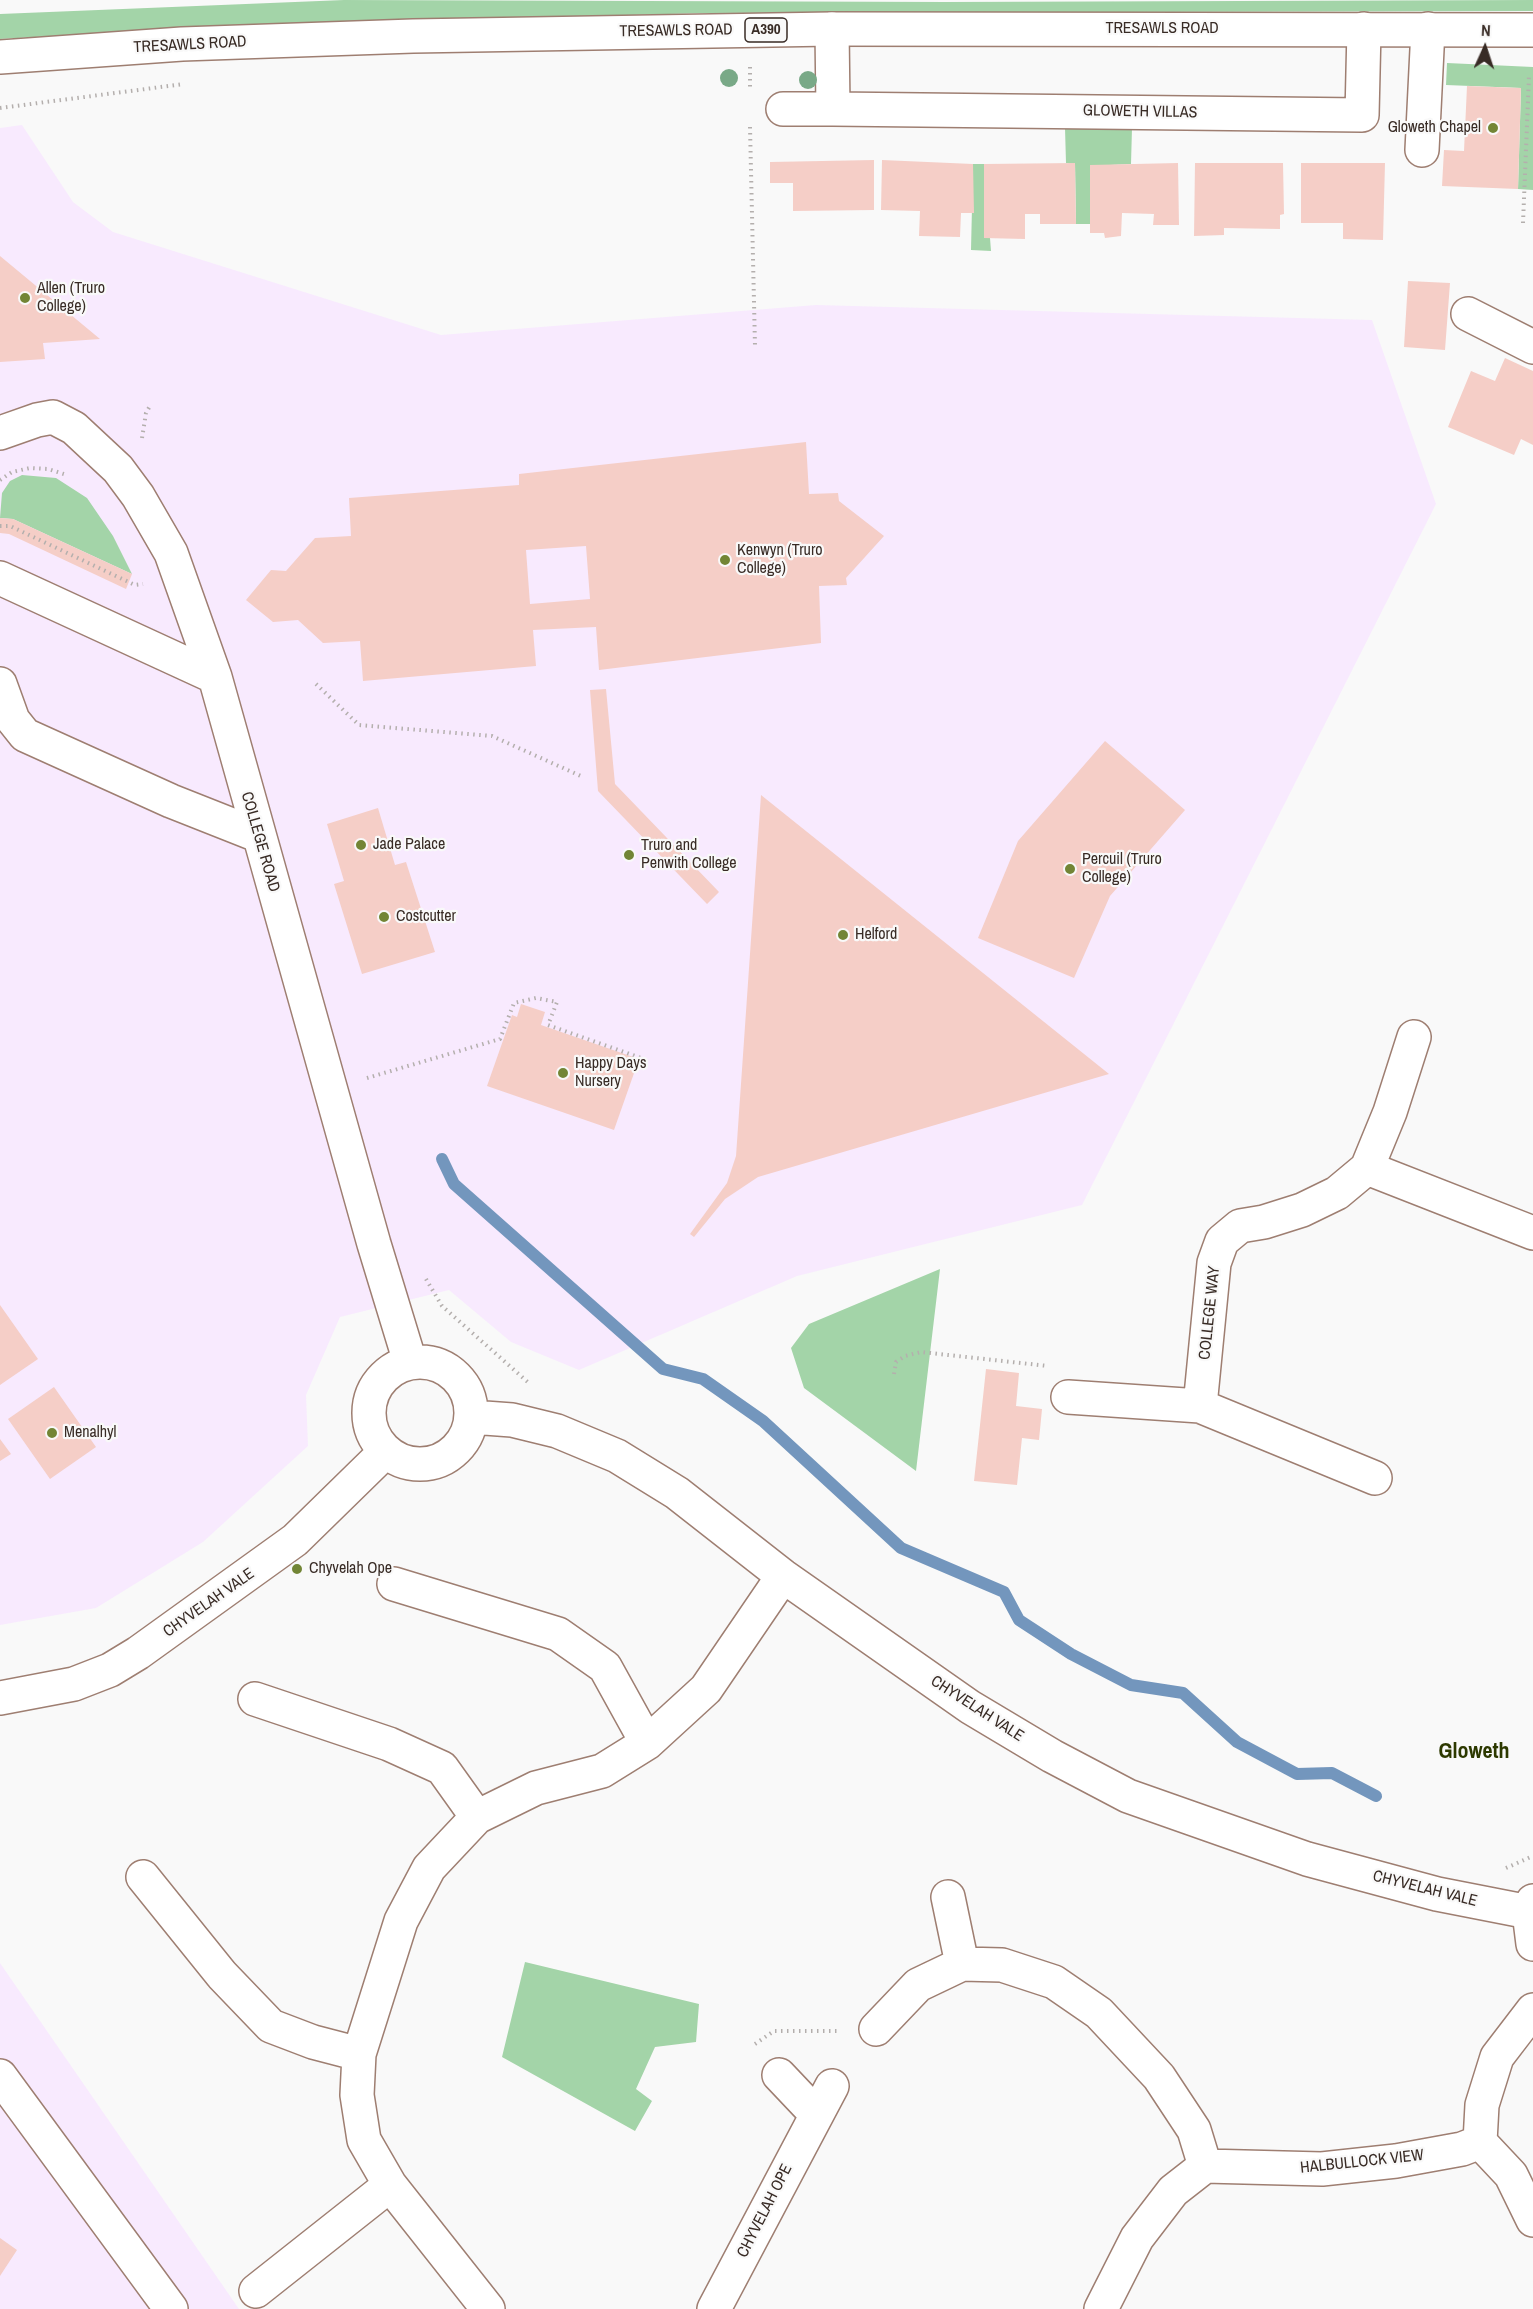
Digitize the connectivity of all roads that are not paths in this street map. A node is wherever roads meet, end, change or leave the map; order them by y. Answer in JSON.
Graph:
{"nodes":[{"id":1,"x":832,"y":29,"type":"junction"},
{"id":2,"x":1364,"y":29,"type":"junction"},
{"id":3,"x":1428,"y":29,"type":"junction"},
{"id":4,"x":1533,"y":30,"type":"edge"},
{"id":5,"x":0,"y":57,"type":"edge"},
{"id":6,"x":833,"y":109,"type":"junction"},
{"id":7,"x":783,"y":110,"type":"dead end"},
{"id":8,"x":1422,"y":150,"type":"dead end"},
{"id":9,"x":1468,"y":314,"type":"dead end"},
{"id":10,"x":1533,"y":347,"type":"edge"},
{"id":11,"x":0,"y":433,"type":"edge"},
{"id":12,"x":0,"y":578,"type":"edge"},
{"id":13,"x":215,"y":677,"type":"junction"},
{"id":14,"x":0,"y":684,"type":"edge"},
{"id":15,"x":257,"y":835,"type":"junction"},
{"id":16,"x":1414,"y":1037,"type":"dead end"},
{"id":17,"x":1367,"y":1168,"type":"junction"},
{"id":18,"x":1533,"y":1233,"type":"edge"},
{"id":19,"x":410,"y":1362,"type":"junction"},
{"id":20,"x":1068,"y":1397,"type":"road end"},
{"id":21,"x":1200,"y":1406,"type":"junction"},
{"id":22,"x":471,"y":1417,"type":"junction"},
{"id":23,"x":385,"y":1452,"type":"junction"},
{"id":24,"x":1375,"y":1478,"type":"dead end"},
{"id":25,"x":783,"y":1576,"type":"junction"},
{"id":26,"x":394,"y":1584,"type":"dead end"},
{"id":27,"x":0,"y":1698,"type":"edge"},
{"id":28,"x":255,"y":1699,"type":"dead end"},
{"id":29,"x":647,"y":1743,"type":"junction"},
{"id":30,"x":477,"y":1817,"type":"junction"},
{"id":31,"x":143,"y":1877,"type":"dead end"},
{"id":32,"x":948,"y":1898,"type":"dead end"},
{"id":33,"x":1531,"y":1907,"type":"edge"},
{"id":34,"x":1533,"y":1944,"type":"edge"},
{"id":35,"x":962,"y":1964,"type":"junction"},
{"id":36,"x":1533,"y":2010,"type":"edge"},
{"id":37,"x":876,"y":2029,"type":"dead end"},
{"id":38,"x":359,"y":2054,"type":"junction"},
{"id":39,"x":779,"y":2075,"type":"dead end"},
{"id":40,"x":0,"y":2076,"type":"edge"},
{"id":41,"x":1480,"y":2142,"type":"junction"},
{"id":42,"x":1205,"y":2166,"type":"junction"},
{"id":43,"x":390,"y":2185,"type":"junction"},
{"id":44,"x":1533,"y":2220,"type":"edge"},
{"id":45,"x":256,"y":2291,"type":"dead end"},
{"id":46,"x":154,"y":2301,"type":"edge"},
{"id":47,"x":488,"y":2309,"type":"edge"},
{"id":48,"x":714,"y":2309,"type":"edge"},
{"id":49,"x":1101,"y":2309,"type":"edge"}],
"edges":[{"from":1,"to":2,"type":"main road","name":"TRESAWLS ROAD","number":"A390"},
{"from":1,"to":5,"type":"main road","name":"TRESAWLS ROAD","number":"A390"},
{"from":1,"to":6,"type":"main road"},
{"from":2,"to":3,"type":"main road","name":"TRESAWLS ROAD","number":"A390"},
{"from":2,"to":6,"type":"main road","name":"GLOWETH VILLAS"},
{"from":3,"to":4,"type":"main road","name":"TRESAWLS ROAD","number":"A390"},
{"from":3,"to":8,"type":"main road"},
{"from":6,"to":7,"type":"main road","name":"GLOWETH VILLAS"},
{"from":9,"to":10,"type":"main road"},
{"from":11,"to":13,"type":"main road","name":"COLLEGE ROAD"},
{"from":12,"to":13,"type":"main road"},
{"from":13,"to":15,"type":"main road","name":"COLLEGE ROAD"},
{"from":14,"to":15,"type":"main road"},
{"from":15,"to":19,"type":"main road","name":"COLLEGE ROAD"},
{"from":16,"to":17,"type":"main road","name":"COLLEGE WAY"},
{"from":17,"to":18,"type":"main road"},
{"from":17,"to":21,"type":"main road","name":"COLLEGE WAY"},
{"from":19,"to":22,"type":"main road"},
{"from":19,"to":23,"type":"main road"},
{"from":20,"to":21,"type":"main road"},
{"from":21,"to":24,"type":"main road"},
{"from":22,"to":23,"type":"main road"},
{"from":22,"to":25,"type":"main road","name":"CHYVELAH VALE"},
{"from":23,"to":27,"type":"main road","name":"CHYVELAH VALE"},
{"from":25,"to":29,"type":"main road"},
{"from":25,"to":33,"type":"main road","name":"CHYVELAH VALE"},
{"from":26,"to":29,"type":"main road"},
{"from":28,"to":30,"type":"main road"},
{"from":29,"to":30,"type":"main road"},
{"from":30,"to":38,"type":"main road"},
{"from":31,"to":38,"type":"main road"},
{"from":32,"to":35,"type":"main road"},
{"from":33,"to":34,"type":"main road","name":"CHYVELAH VALE"},
{"from":35,"to":37,"type":"main road"},
{"from":35,"to":42,"type":"main road"},
{"from":36,"to":41,"type":"main road"},
{"from":38,"to":43,"type":"main road"},
{"from":39,"to":48,"type":"main road","name":"CHYVELAH OPE"},
{"from":40,"to":46,"type":"main road"},
{"from":41,"to":42,"type":"main road","name":"HALBULLOCK VIEW"},
{"from":41,"to":44,"type":"main road"},
{"from":42,"to":49,"type":"main road"},
{"from":43,"to":45,"type":"main road"},
{"from":43,"to":47,"type":"main road"}]}
